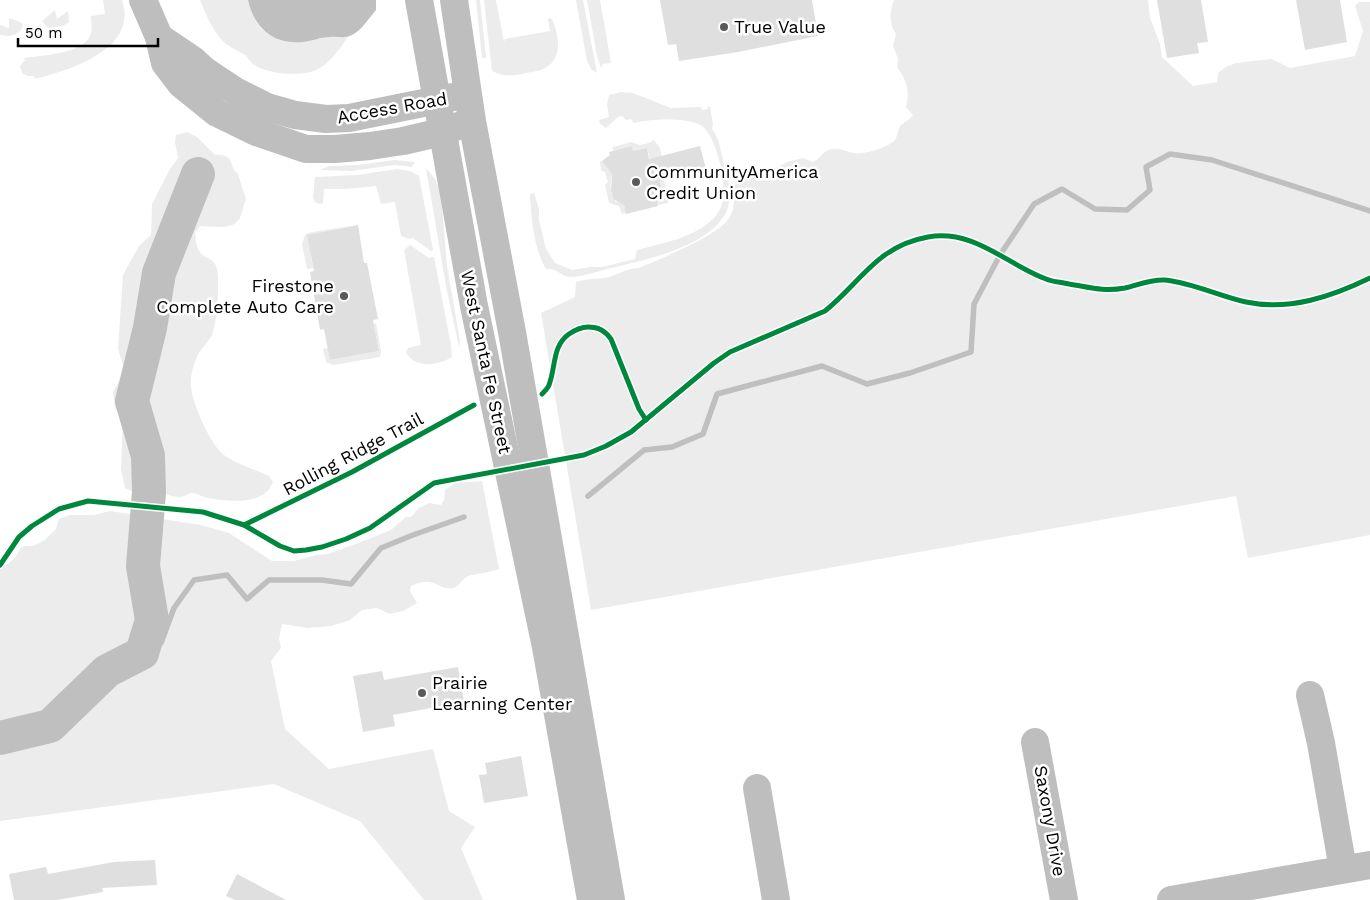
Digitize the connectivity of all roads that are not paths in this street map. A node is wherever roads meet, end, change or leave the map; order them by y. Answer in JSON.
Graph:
{"nodes":[{"id":1,"x":143,"y":0,"type":"edge"},
{"id":2,"x":419,"y":0,"type":"edge"},
{"id":3,"x":454,"y":0,"type":"edge"},
{"id":4,"x":159,"y":37,"type":"junction"},
{"id":5,"x":467,"y":94,"type":"junction"},
{"id":6,"x":436,"y":100,"type":"junction"},
{"id":7,"x":472,"y":121,"type":"junction"},
{"id":8,"x":442,"y":132,"type":"junction"},
{"id":9,"x":1310,"y":695,"type":"dead end"},
{"id":10,"x":1035,"y":742,"type":"dead end"},
{"id":11,"x":757,"y":788,"type":"dead end"},
{"id":12,"x":1370,"y":865,"type":"edge"},
{"id":13,"x":1343,"y":869,"type":"junction"},
{"id":14,"x":591,"y":900,"type":"edge"},
{"id":15,"x":611,"y":900,"type":"edge"},
{"id":16,"x":776,"y":900,"type":"edge"},
{"id":17,"x":1064,"y":900,"type":"edge"},
{"id":18,"x":1171,"y":900,"type":"edge"}],
"edges":[{"from":1,"to":4,"type":"street","name":"Access Road"},
{"from":2,"to":6,"type":"street","name":"West Santa Fe Street"},
{"from":3,"to":5,"type":"street","name":"West Santa Fe Street"},
{"from":4,"to":6,"type":"street","name":"Access Road"},
{"from":4,"to":8,"type":"street","name":"Access Road"},
{"from":5,"to":6,"type":"street","name":"Access Road"},
{"from":5,"to":7,"type":"street","name":"West Santa Fe Street"},
{"from":6,"to":8,"type":"street","name":"West Santa Fe Street"},
{"from":7,"to":8,"type":"street","name":"Access Road"},
{"from":7,"to":15,"type":"street","name":"West Santa Fe Street"},
{"from":8,"to":14,"type":"street","name":"West Santa Fe Street"},
{"from":9,"to":13,"type":"street"},
{"from":10,"to":17,"type":"street","name":"Saxony Drive"},
{"from":11,"to":16,"type":"street"},
{"from":12,"to":13,"type":"street"},
{"from":13,"to":18,"type":"street"}]}
